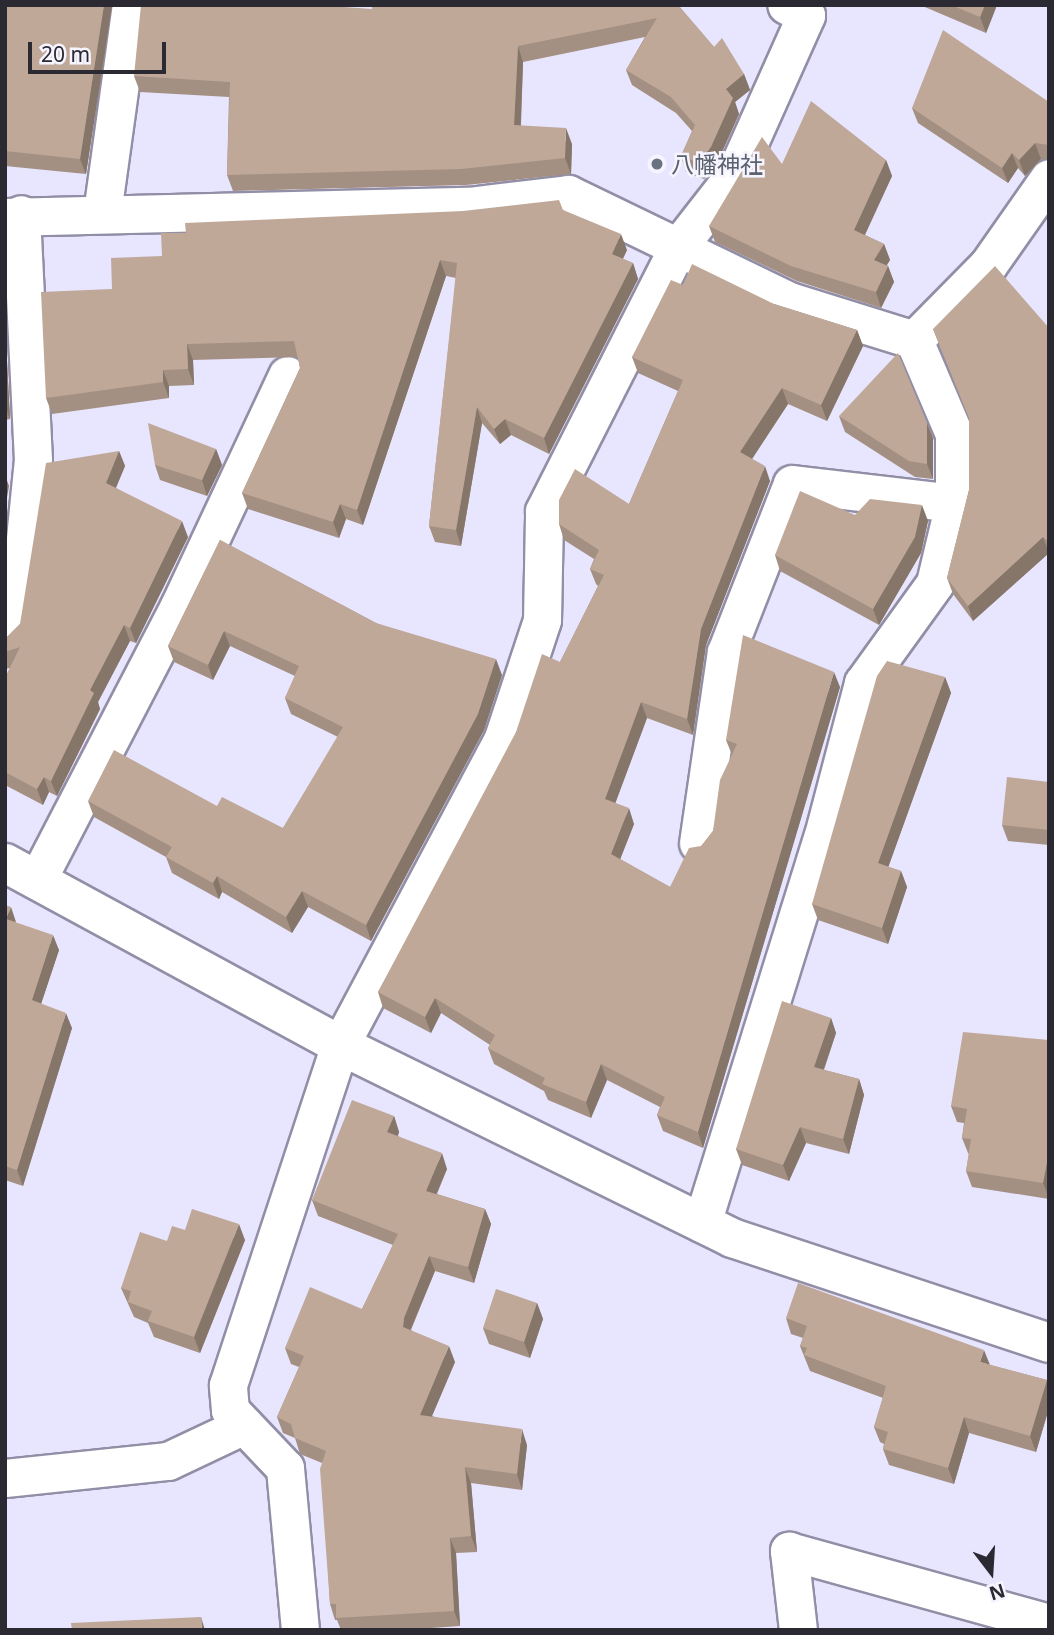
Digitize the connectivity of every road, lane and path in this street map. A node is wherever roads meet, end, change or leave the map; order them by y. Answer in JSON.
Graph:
{"nodes":[{"id":1,"x":131,"y":5,"type":"edge"},
{"id":2,"x":786,"y":5,"type":"edge"},
{"id":3,"x":1049,"y":178,"type":"edge"},
{"id":4,"x":102,"y":213,"type":"junction"},
{"id":5,"x":13,"y":215,"type":"edge"},
{"id":6,"x":678,"y":247,"type":"junction"},
{"id":7,"x":914,"y":340,"type":"junction"},
{"id":8,"x":287,"y":375,"type":"dead end"},
{"id":9,"x":954,"y":503,"type":"junction"},
{"id":10,"x":5,"y":635,"type":"edge"},
{"id":11,"x":698,"y":843,"type":"edge"},
{"id":12,"x":21,"y":872,"type":"edge"},
{"id":13,"x":340,"y":1045,"type":"junction"},
{"id":14,"x":702,"y":1223,"type":"junction"},
{"id":15,"x":1049,"y":1343,"type":"edge"},
{"id":16,"x":244,"y":1425,"type":"junction"},
{"id":17,"x":5,"y":1478,"type":"edge"},
{"id":18,"x":1049,"y":1623,"type":"edge"},
{"id":19,"x":300,"y":1630,"type":"edge"},
{"id":20,"x":798,"y":1630,"type":"edge"}],
"edges":[{"from":1,"to":4,"type":"street"},
{"from":2,"to":6,"type":"street"},
{"from":3,"to":7,"type":"street"},
{"from":4,"to":5,"type":"street"},
{"from":4,"to":6,"type":"street"},
{"from":5,"to":10,"type":"street"},
{"from":6,"to":7,"type":"street"},
{"from":6,"to":13,"type":"street"},
{"from":7,"to":9,"type":"street"},
{"from":8,"to":12,"type":"street"},
{"from":9,"to":11,"type":"street"},
{"from":9,"to":14,"type":"street"},
{"from":12,"to":13,"type":"street"},
{"from":13,"to":14,"type":"street"},
{"from":13,"to":16,"type":"street"},
{"from":14,"to":15,"type":"street"},
{"from":16,"to":17,"type":"street"},
{"from":16,"to":19,"type":"street"},
{"from":18,"to":20,"type":"street"}]}
